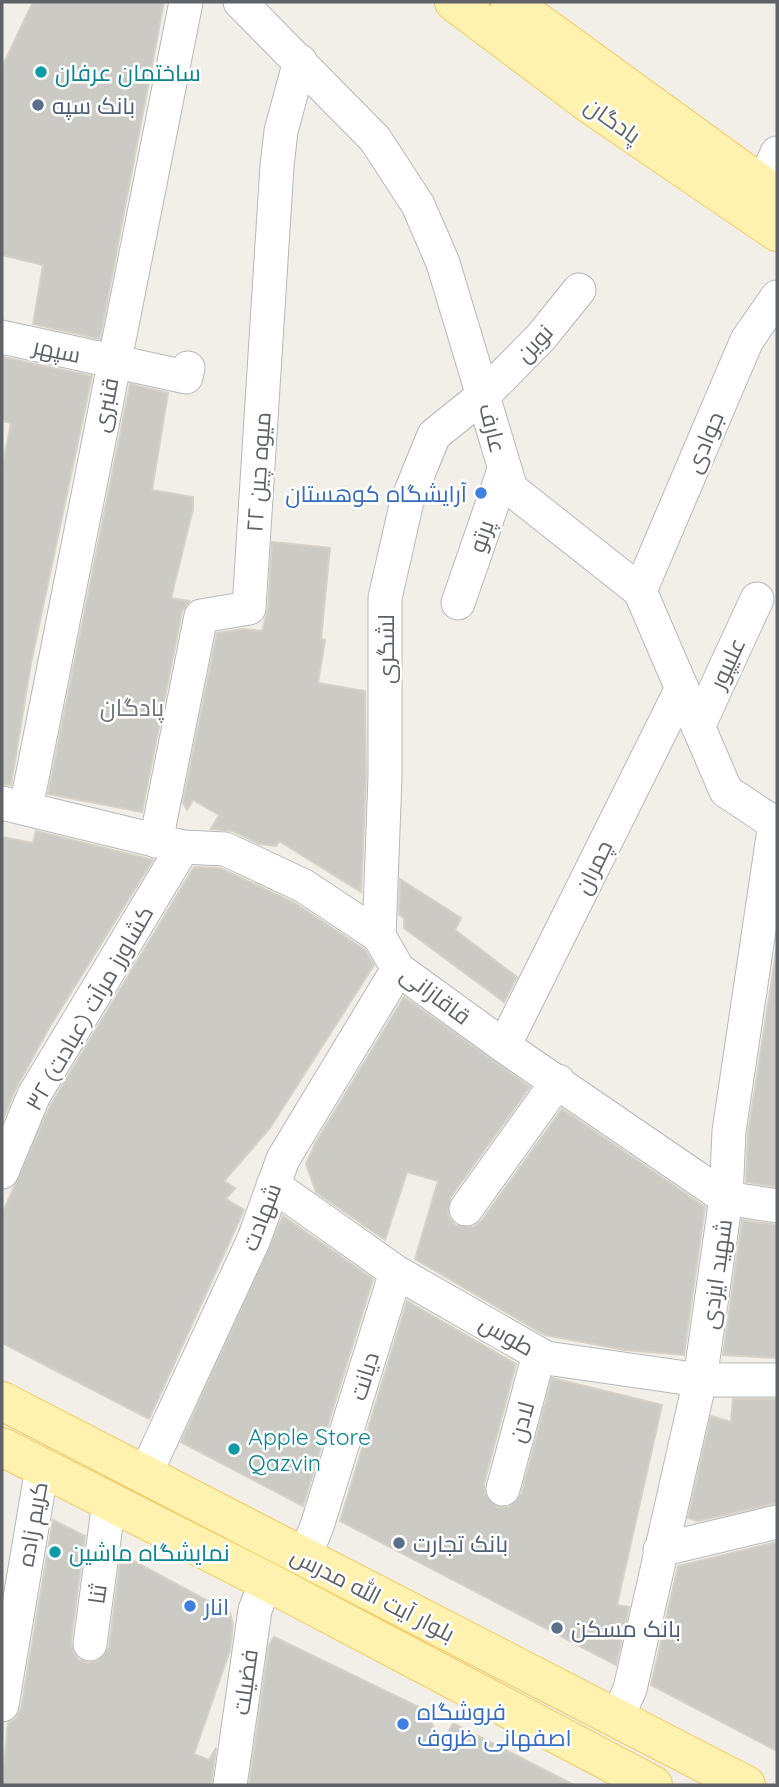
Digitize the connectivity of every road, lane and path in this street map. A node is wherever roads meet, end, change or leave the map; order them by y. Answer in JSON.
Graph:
{"nodes":[{"id":1,"x":186,"y":2,"type":"edge"},
{"id":2,"x":240,"y":2,"type":"edge"},
{"id":3,"x":454,"y":2,"type":"edge"},
{"id":4,"x":510,"y":2,"type":"edge"},
{"id":5,"x":300,"y":61,"type":"junction"},
{"id":6,"x":772,"y":178,"type":"edge"},
{"id":7,"x":777,"y":232,"type":"edge"},
{"id":8,"x":579,"y":290,"type":"dead end"},
{"id":9,"x":777,"y":298,"type":"edge"},
{"id":10,"x":2,"y":337,"type":"edge"},
{"id":11,"x":113,"y":362,"type":"junction"},
{"id":12,"x":188,"y":368,"type":"dead end"},
{"id":13,"x":485,"y":394,"type":"junction"},
{"id":14,"x":504,"y":470,"type":"junction"},
{"id":15,"x":640,"y":591,"type":"junction"},
{"id":16,"x":757,"y":600,"type":"dead end"},
{"id":17,"x":458,"y":603,"type":"dead end"},
{"id":18,"x":682,"y":688,"type":"junction"},
{"id":19,"x":698,"y":727,"type":"junction"},
{"id":20,"x":14,"y":806,"type":"edge"},
{"id":21,"x":776,"y":824,"type":"edge"},
{"id":22,"x":169,"y":844,"type":"junction"},
{"id":23,"x":380,"y":936,"type":"junction"},
{"id":24,"x":398,"y":969,"type":"junction"},
{"id":25,"x":504,"y":1046,"type":"junction"},
{"id":26,"x":558,"y":1081,"type":"junction"},
{"id":27,"x":2,"y":1172,"type":"edge"},
{"id":28,"x":274,"y":1185,"type":"junction"},
{"id":29,"x":726,"y":1198,"type":"junction"},
{"id":30,"x":777,"y":1206,"type":"edge"},
{"id":31,"x":467,"y":1209,"type":"dead end"},
{"id":32,"x":396,"y":1272,"type":"junction"},
{"id":33,"x":540,"y":1354,"type":"junction"},
{"id":34,"x":700,"y":1380,"type":"junction"},
{"id":35,"x":777,"y":1380,"type":"edge"},
{"id":36,"x":2,"y":1401,"type":"edge"},
{"id":37,"x":2,"y":1447,"type":"edge"},
{"id":38,"x":42,"y":1468,"type":"junction"},
{"id":39,"x":144,"y":1477,"type":"junction"},
{"id":40,"x":503,"y":1489,"type":"dead end"},
{"id":41,"x":109,"y":1502,"type":"junction"},
{"id":42,"x":777,"y":1522,"type":"edge"},
{"id":43,"x":660,"y":1550,"type":"junction"},
{"id":44,"x":304,"y":1558,"type":"junction"},
{"id":45,"x":266,"y":1581,"type":"junction"},
{"id":46,"x":90,"y":1644,"type":"dead end"},
{"id":47,"x":570,"y":1695,"type":"junction"},
{"id":48,"x":2,"y":1705,"type":"edge"},
{"id":49,"x":617,"y":1718,"type":"junction"},
{"id":50,"x":564,"y":1737,"type":"junction"},
{"id":51,"x":230,"y":1785,"type":"edge"},
{"id":52,"x":653,"y":1785,"type":"edge"},
{"id":53,"x":746,"y":1785,"type":"edge"}],
"edges":[{"from":1,"to":11,"type":"street","name":"قنبری"},
{"from":2,"to":5,"type":"street","name":"عارف"},
{"from":3,"to":7,"type":"main road","name":"پادگان"},
{"from":4,"to":6,"type":"main road","name":"پادگان"},
{"from":5,"to":13,"type":"street","name":"عارف"},
{"from":5,"to":22,"type":"street","name":"۲۲ میوه چین"},
{"from":8,"to":13,"type":"street","name":"نوین"},
{"from":9,"to":15,"type":"street","name":"جوادی"},
{"from":10,"to":11,"type":"street","name":"سپهر"},
{"from":11,"to":12,"type":"street","name":"سپهر"},
{"from":11,"to":20,"type":"street","name":"قنبری"},
{"from":13,"to":14,"type":"street","name":"عارف"},
{"from":13,"to":23,"type":"street","name":"لشگری"},
{"from":14,"to":15,"type":"street","name":"عارف"},
{"from":14,"to":17,"type":"street","name":"پرتو"},
{"from":15,"to":18,"type":"street","name":"عارف"},
{"from":16,"to":19,"type":"street","name":"علیپور"},
{"from":18,"to":19,"type":"street","name":"عارف"},
{"from":18,"to":25,"type":"street","name":"چمران"},
{"from":19,"to":21,"type":"street","name":"عارف"},
{"from":20,"to":22,"type":"street","name":"قاقازانی"},
{"from":21,"to":29,"type":"street","name":"شهید ایزدی"},
{"from":22,"to":23,"type":"street","name":"قاقازانی"},
{"from":22,"to":27,"type":"street","name":"۳۲ کشاورز مرآت (عبادت)"},
{"from":23,"to":24,"type":"street","name":"قاقازانی"},
{"from":24,"to":25,"type":"street","name":"قاقازانی"},
{"from":24,"to":28,"type":"street","name":"شهادت"},
{"from":25,"to":26,"type":"street","name":"قاقازانی"},
{"from":26,"to":29,"type":"street","name":"قاقازانی"},
{"from":26,"to":31,"type":"street"},
{"from":28,"to":32,"type":"street","name":"طوس"},
{"from":28,"to":39,"type":"street","name":"شهادت"},
{"from":29,"to":30,"type":"street","name":"قاقازانی"},
{"from":29,"to":34,"type":"street","name":"شهید ایزدی"},
{"from":32,"to":33,"type":"street","name":"طوس"},
{"from":32,"to":44,"type":"street","name":"دیانت"},
{"from":33,"to":34,"type":"street","name":"طوس"},
{"from":33,"to":40,"type":"street","name":"لادن"},
{"from":34,"to":35,"type":"street","name":"طوس"},
{"from":34,"to":43,"type":"street","name":"شهید ایزدی"},
{"from":36,"to":39,"type":"main road","name":"بلوار آیت الله مدرس"},
{"from":37,"to":38,"type":"main road","name":"بلوار آیت الله مدرس"},
{"from":38,"to":41,"type":"main road","name":"بلوار آیت الله مدرس"},
{"from":38,"to":48,"type":"street","name":"کریم زاده"},
{"from":39,"to":44,"type":"main road","name":"بلوار آیت الله مدرس"},
{"from":41,"to":45,"type":"main road","name":"بلوار آیت الله مدرس"},
{"from":41,"to":46,"type":"street","name":"ثنا"},
{"from":42,"to":43,"type":"street"},
{"from":43,"to":49,"type":"street","name":"شهید ایزدی"},
{"from":44,"to":47,"type":"main road","name":"بلوار آیت الله مدرس"},
{"from":45,"to":50,"type":"main road","name":"بلوار آیت الله مدرس"},
{"from":45,"to":51,"type":"street","name":"فضیلت"},
{"from":47,"to":49,"type":"main road","name":"بلوار آیت الله مدرس"},
{"from":47,"to":50,"type":"main road"},
{"from":49,"to":53,"type":"main road","name":"بلوار آیت الله مدرس"},
{"from":50,"to":52,"type":"main road","name":"بلوار آیت الله مدرس"}]}
